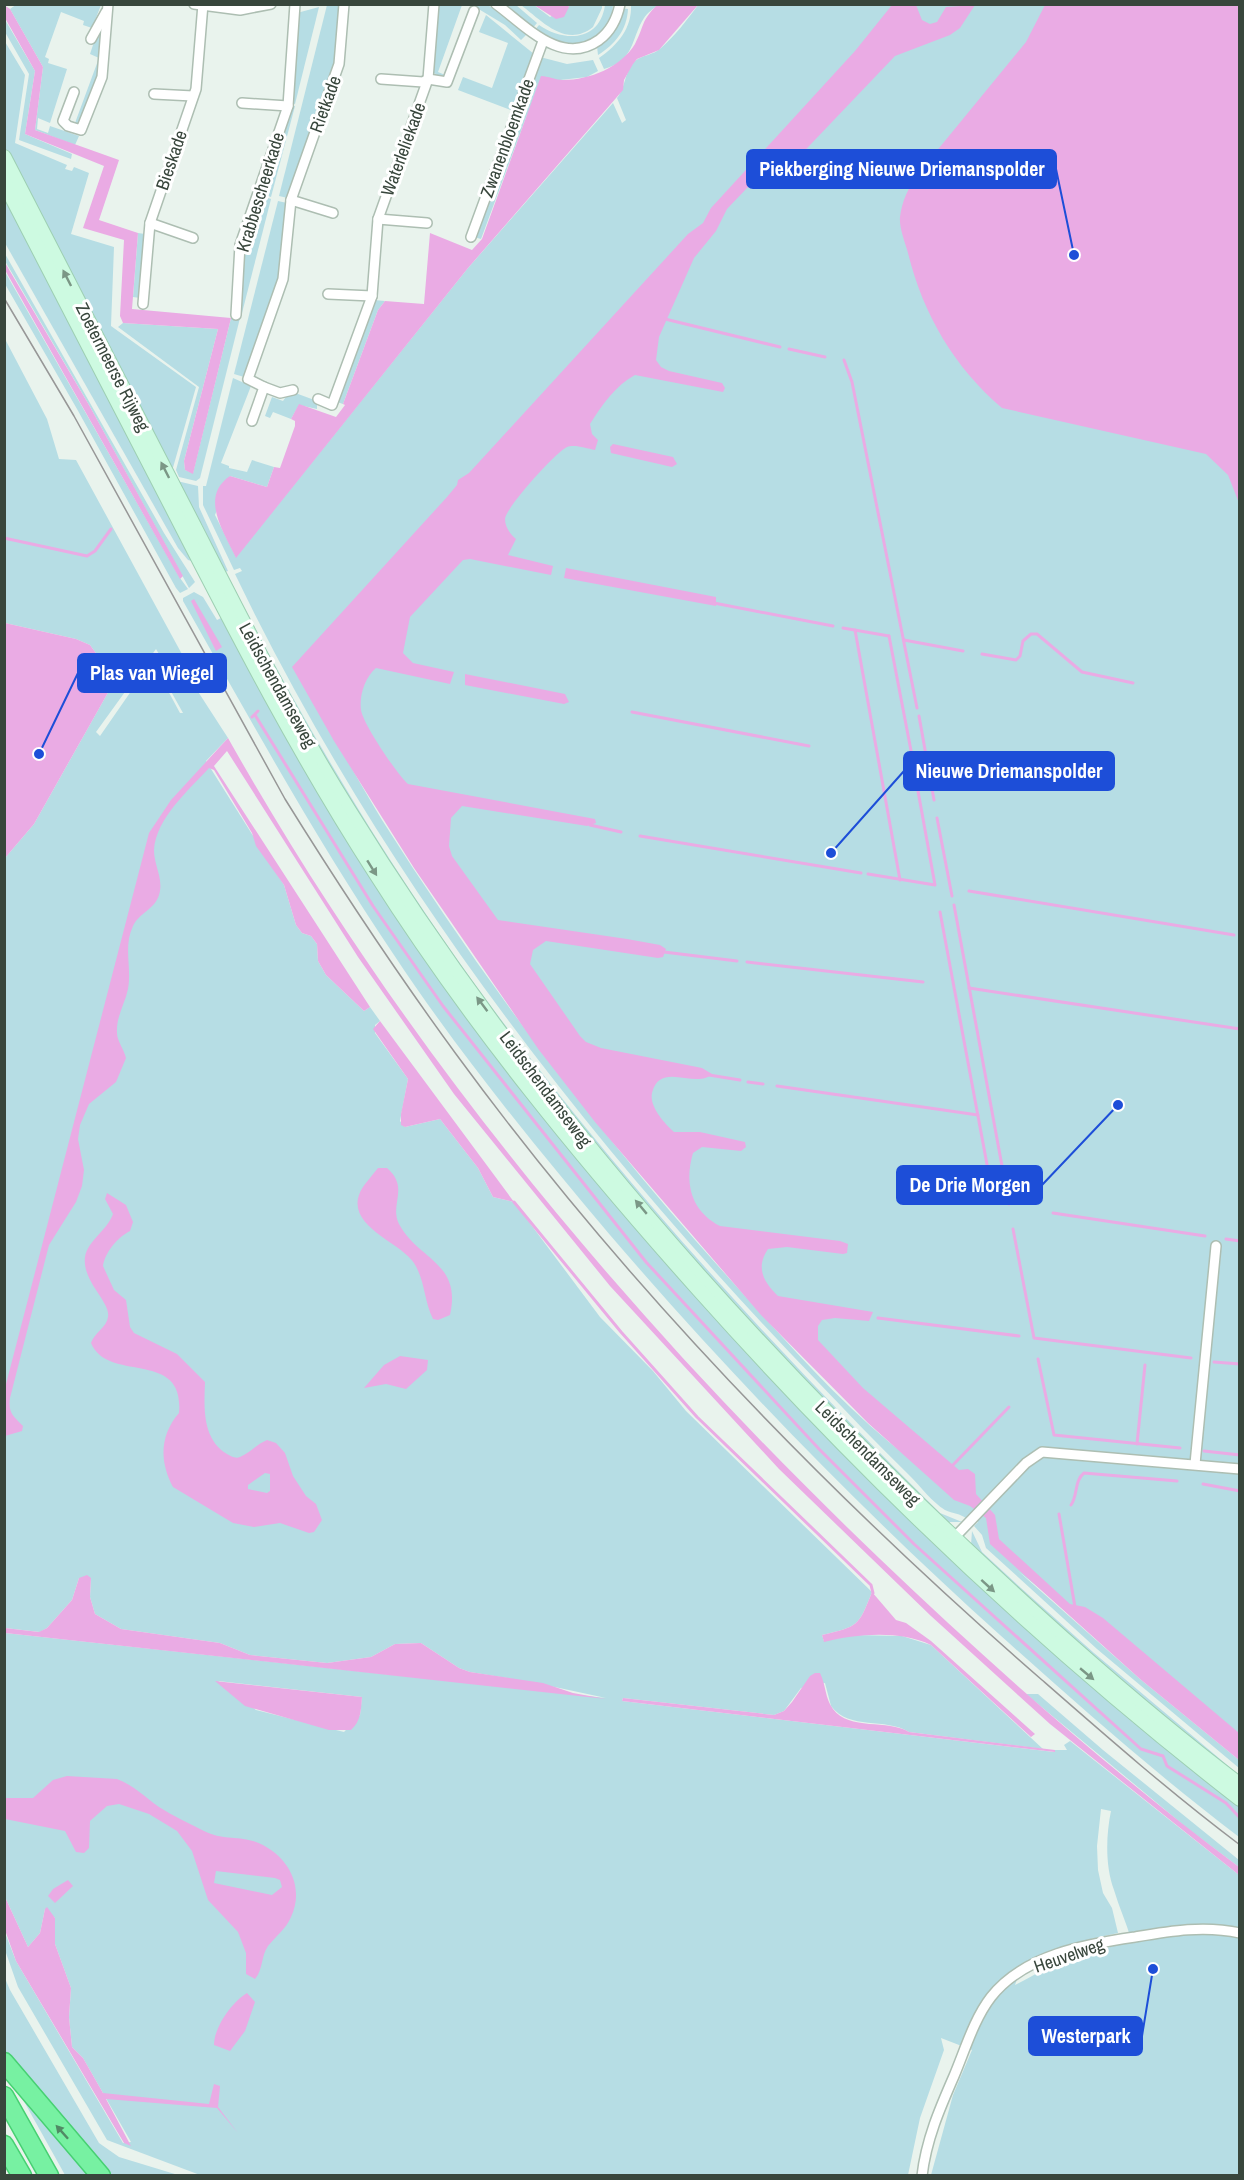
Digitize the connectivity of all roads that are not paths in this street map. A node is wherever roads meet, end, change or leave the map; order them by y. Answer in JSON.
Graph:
{"nodes":[{"id":1,"x":271,"y":4,"type":"edge"},
{"id":2,"x":296,"y":4,"type":"edge"},
{"id":3,"x":344,"y":4,"type":"edge"},
{"id":4,"x":434,"y":4,"type":"edge"},
{"id":5,"x":496,"y":4,"type":"edge"},
{"id":6,"x":620,"y":4,"type":"edge"},
{"id":7,"x":200,"y":5,"type":"edge"},
{"id":8,"x":108,"y":7,"type":"edge"},
{"id":9,"x":474,"y":11,"type":"dead end"},
{"id":10,"x":91,"y":39,"type":"dead end"},
{"id":11,"x":543,"y":40,"type":"junction"},
{"id":12,"x":381,"y":79,"type":"dead end"},
{"id":13,"x":428,"y":79,"type":"junction"},
{"id":14,"x":74,"y":92,"type":"dead end"},
{"id":15,"x":154,"y":94,"type":"dead end"},
{"id":16,"x":193,"y":96,"type":"junction"},
{"id":17,"x":242,"y":103,"type":"dead end"},
{"id":18,"x":288,"y":106,"type":"junction"},
{"id":19,"x":4,"y":157,"type":"edge"},
{"id":20,"x":4,"y":182,"type":"edge"},
{"id":21,"x":291,"y":200,"type":"junction"},
{"id":22,"x":333,"y":213,"type":"dead end"},
{"id":23,"x":378,"y":219,"type":"junction"},
{"id":24,"x":150,"y":223,"type":"junction"},
{"id":25,"x":427,"y":223,"type":"dead end"},
{"id":26,"x":471,"y":237,"type":"dead end"},
{"id":27,"x":193,"y":238,"type":"dead end"},
{"id":28,"x":328,"y":294,"type":"dead end"},
{"id":29,"x":372,"y":296,"type":"junction"},
{"id":30,"x":143,"y":304,"type":"dead end"},
{"id":31,"x":236,"y":315,"type":"dead end"},
{"id":32,"x":264,"y":387,"type":"junction"},
{"id":33,"x":293,"y":390,"type":"dead end"},
{"id":34,"x":318,"y":399,"type":"dead end"},
{"id":35,"x":252,"y":420,"type":"dead end"},
{"id":36,"x":217,"y":583,"type":"junction"},
{"id":37,"x":1216,"y":1246,"type":"dead end"},
{"id":38,"x":1195,"y":1464,"type":"junction"},
{"id":39,"x":1239,"y":1469,"type":"edge"},
{"id":40,"x":950,"y":1542,"type":"junction"},
{"id":41,"x":1239,"y":1785,"type":"edge"},
{"id":42,"x":1239,"y":1799,"type":"edge"},
{"id":43,"x":1239,"y":1933,"type":"edge"},
{"id":44,"x":4,"y":2062,"type":"edge"},
{"id":45,"x":4,"y":2096,"type":"edge"},
{"id":46,"x":4,"y":2145,"type":"edge"},
{"id":47,"x":22,"y":2175,"type":"edge"},
{"id":48,"x":49,"y":2175,"type":"edge"},
{"id":49,"x":101,"y":2175,"type":"edge"},
{"id":50,"x":922,"y":2175,"type":"edge"}],
"edges":[{"from":1,"to":7,"type":"street"},
{"from":2,"to":18,"type":"street","name":"Krabbescheerkade"},
{"from":3,"to":21,"type":"street","name":"Rietkade"},
{"from":4,"to":13,"type":"street","name":"Waterleliekade"},
{"from":5,"to":11,"type":"street"},
{"from":6,"to":11,"type":"street"},
{"from":7,"to":16,"type":"street","name":"Bieskade"},
{"from":8,"to":10,"type":"street"},
{"from":8,"to":14,"type":"street"},
{"from":9,"to":13,"type":"street","name":"Waterleliekade"},
{"from":11,"to":26,"type":"street","name":"Zwanenbloemkade"},
{"from":12,"to":13,"type":"street","name":"Waterleliekade"},
{"from":13,"to":23,"type":"street","name":"Waterleliekade"},
{"from":15,"to":16,"type":"street"},
{"from":16,"to":24,"type":"street","name":"Bieskade"},
{"from":17,"to":18,"type":"street","name":"Krabbescheerkade"},
{"from":18,"to":31,"type":"street","name":"Krabbescheerkade"},
{"from":36,"to":19,"type":"main road","name":"Zoetermeerse Rijweg","one_way":true},
{"from":20,"to":36,"type":"main road","name":"Zoetermeerse Rijweg"},
{"from":21,"to":22,"type":"street"},
{"from":21,"to":32,"type":"street","name":"Rietkade"},
{"from":23,"to":25,"type":"street","name":"Waterleliekade"},
{"from":23,"to":29,"type":"street","name":"Waterleliekade"},
{"from":24,"to":27,"type":"street"},
{"from":24,"to":30,"type":"street","name":"Bieskade"},
{"from":28,"to":29,"type":"street"},
{"from":29,"to":34,"type":"street","name":"Waterleliekade"},
{"from":32,"to":33,"type":"street"},
{"from":32,"to":35,"type":"street"},
{"from":36,"to":40,"type":"main road","name":"Leidschendamseweg"},
{"from":37,"to":38,"type":"street"},
{"from":38,"to":39,"type":"street"},
{"from":38,"to":40,"type":"street"},
{"from":40,"to":41,"type":"main road","name":"Leidschendamseweg"},
{"from":40,"to":42,"type":"main road","name":"Leidschendamseweg","one_way":true},
{"from":43,"to":50,"type":"street","name":"Heuvelweg"},
{"from":49,"to":44,"type":"highway","one_way":true},
{"from":45,"to":48,"type":"highway"},
{"from":46,"to":47,"type":"highway"}]}
